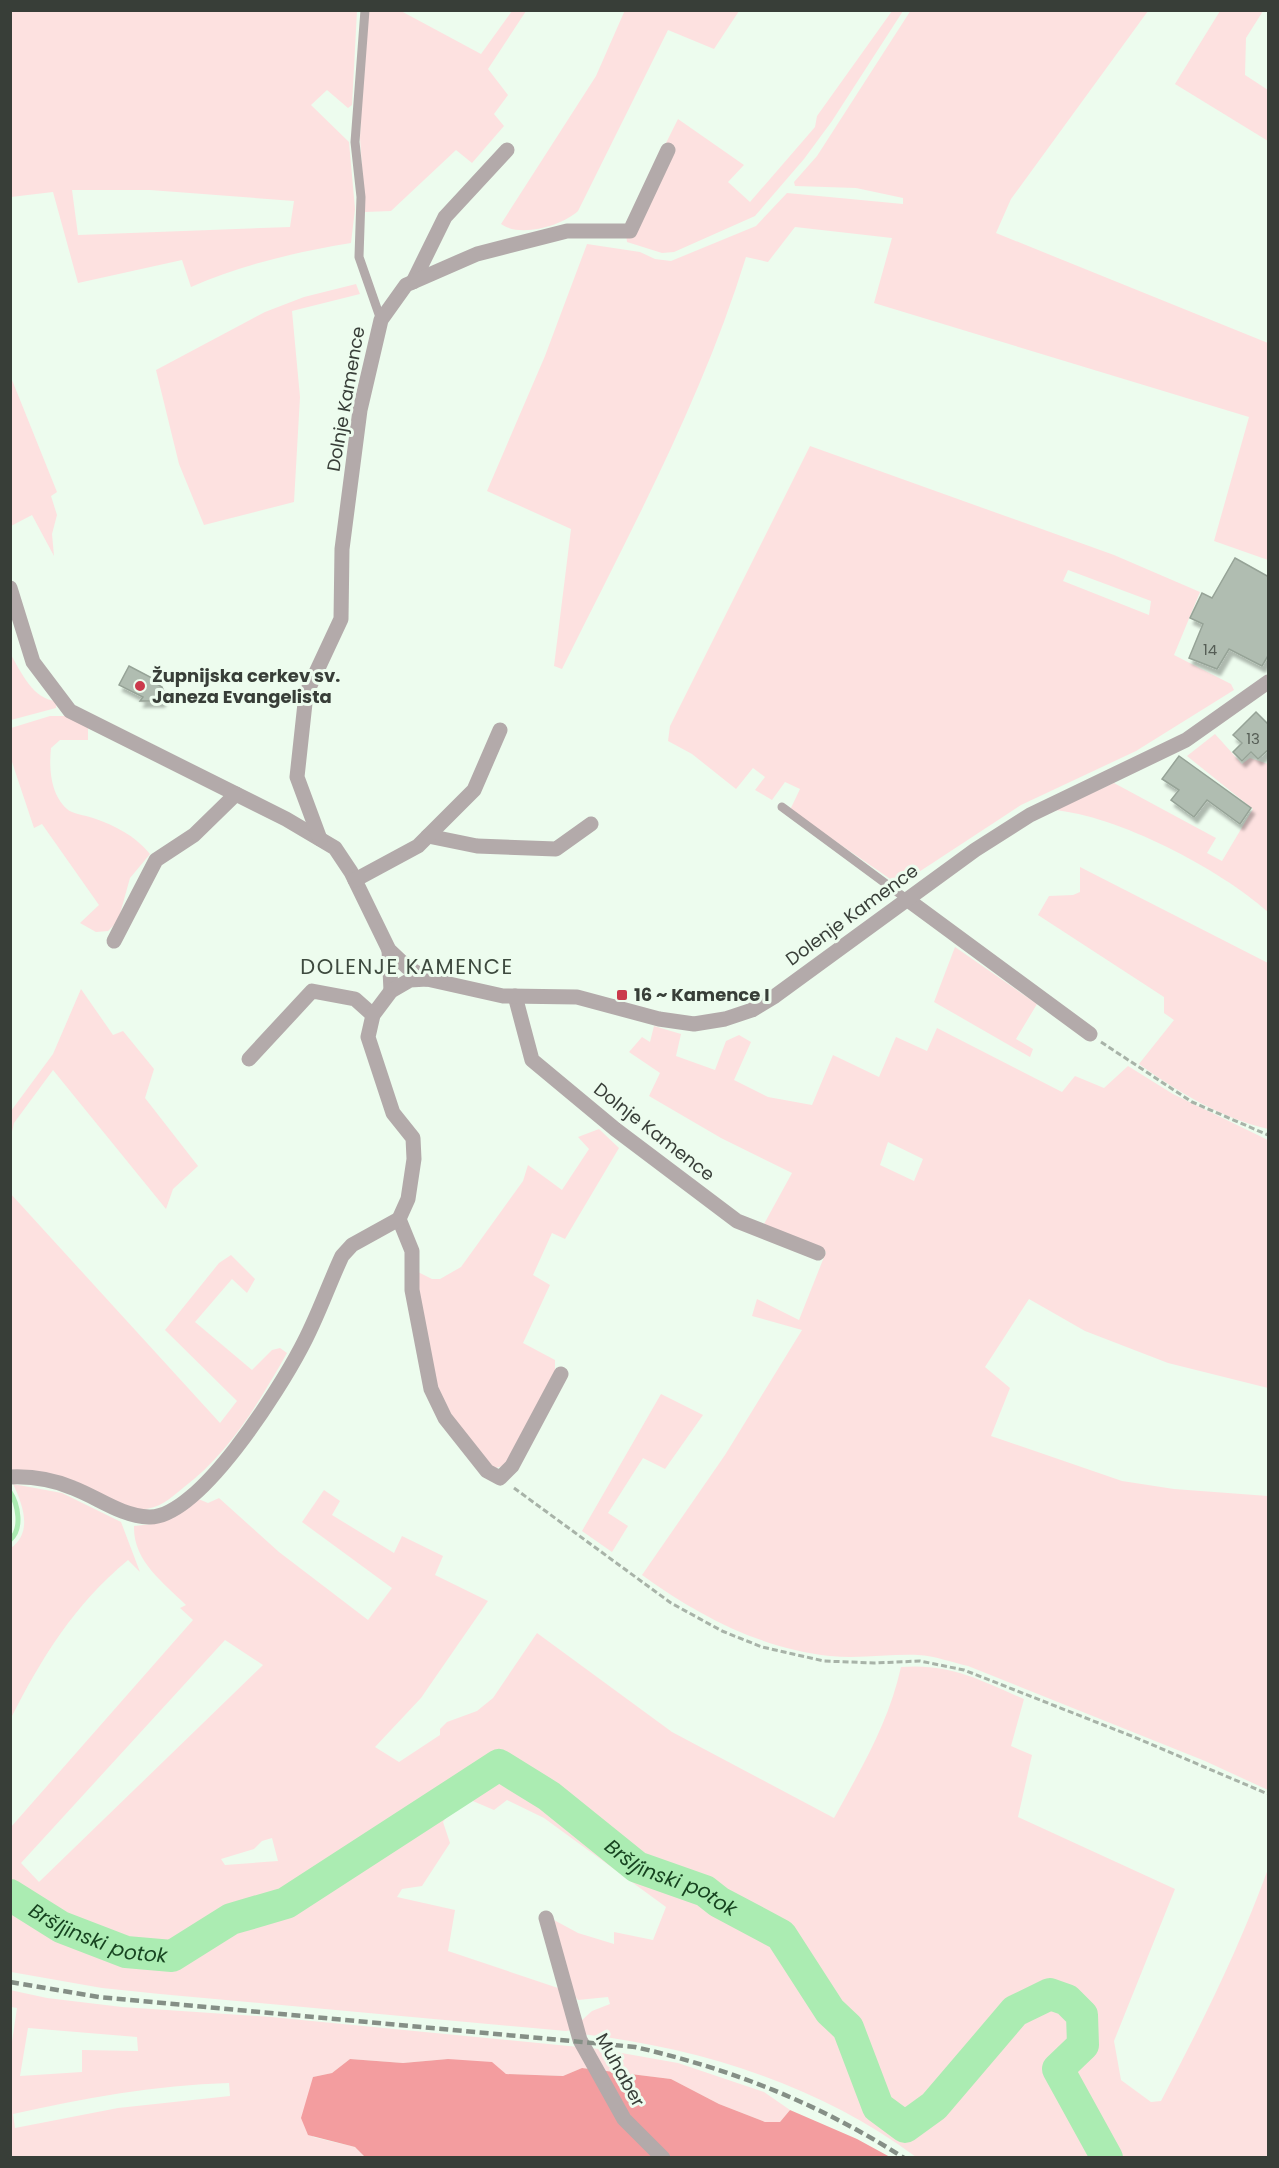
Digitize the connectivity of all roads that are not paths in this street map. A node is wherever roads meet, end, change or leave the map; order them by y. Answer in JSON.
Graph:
{"nodes":[{"id":1,"x":364,"y":10,"type":"edge"},
{"id":2,"x":507,"y":150,"type":"dead end"},
{"id":3,"x":668,"y":150,"type":"dead end"},
{"id":4,"x":413,"y":282,"type":"junction"},
{"id":5,"x":381,"y":320,"type":"junction"},
{"id":6,"x":10,"y":588,"type":"edge"},
{"id":7,"x":1269,"y":682,"type":"edge"},
{"id":8,"x":500,"y":730,"type":"dead end"},
{"id":9,"x":236,"y":794,"type":"junction"},
{"id":10,"x":782,"y":807,"type":"dead end"},
{"id":11,"x":591,"y":824,"type":"dead end"},
{"id":12,"x":428,"y":836,"type":"junction"},
{"id":13,"x":320,"y":839,"type":"junction"},
{"id":14,"x":355,"y":880,"type":"junction"},
{"id":15,"x":908,"y":900,"type":"junction"},
{"id":16,"x":114,"y":940,"type":"dead end"},
{"id":17,"x":389,"y":950,"type":"junction"},
{"id":18,"x":427,"y":979,"type":"junction"},
{"id":19,"x":391,"y":991,"type":"junction"},
{"id":20,"x":516,"y":996,"type":"junction"},
{"id":21,"x":373,"y":1015,"type":"junction"},
{"id":22,"x":1090,"y":1034,"type":"road end"},
{"id":23,"x":249,"y":1059,"type":"dead end"},
{"id":24,"x":399,"y":1219,"type":"junction"},
{"id":25,"x":818,"y":1252,"type":"dead end"},
{"id":26,"x":561,"y":1374,"type":"dead end"},
{"id":27,"x":13,"y":1477,"type":"edge"},
{"id":28,"x":546,"y":1918,"type":"dead end"},
{"id":29,"x":663,"y":2157,"type":"edge"}],
"edges":[{"from":1,"to":5,"type":"lane"},
{"from":2,"to":4,"type":"street"},
{"from":3,"to":4,"type":"street","name":"Dolnje Kamence"},
{"from":4,"to":5,"type":"street","name":"Dolnje Kamence"},
{"from":5,"to":13,"type":"street","name":"Dolnje Kamence"},
{"from":6,"to":9,"type":"street"},
{"from":7,"to":15,"type":"street","name":"Dolenje Kamence"},
{"from":8,"to":12,"type":"street"},
{"from":9,"to":13,"type":"street"},
{"from":9,"to":16,"type":"street"},
{"from":10,"to":15,"type":"lane"},
{"from":11,"to":12,"type":"street"},
{"from":12,"to":14,"type":"street"},
{"from":13,"to":14,"type":"street"},
{"from":14,"to":17,"type":"street"},
{"from":15,"to":20,"type":"street","name":"Dolenje Kamence"},
{"from":15,"to":22,"type":"street"},
{"from":17,"to":18,"type":"street"},
{"from":17,"to":19,"type":"street"},
{"from":18,"to":19,"type":"street","name":"Dolenje Kamence"},
{"from":18,"to":20,"type":"street","name":"Dolenje Kamence"},
{"from":19,"to":21,"type":"street"},
{"from":20,"to":25,"type":"street","name":"Dolnje Kamence"},
{"from":21,"to":23,"type":"street"},
{"from":21,"to":24,"type":"street"},
{"from":24,"to":26,"type":"street"},
{"from":24,"to":27,"type":"street"},
{"from":28,"to":29,"type":"street","name":"Muhaber"}]}
